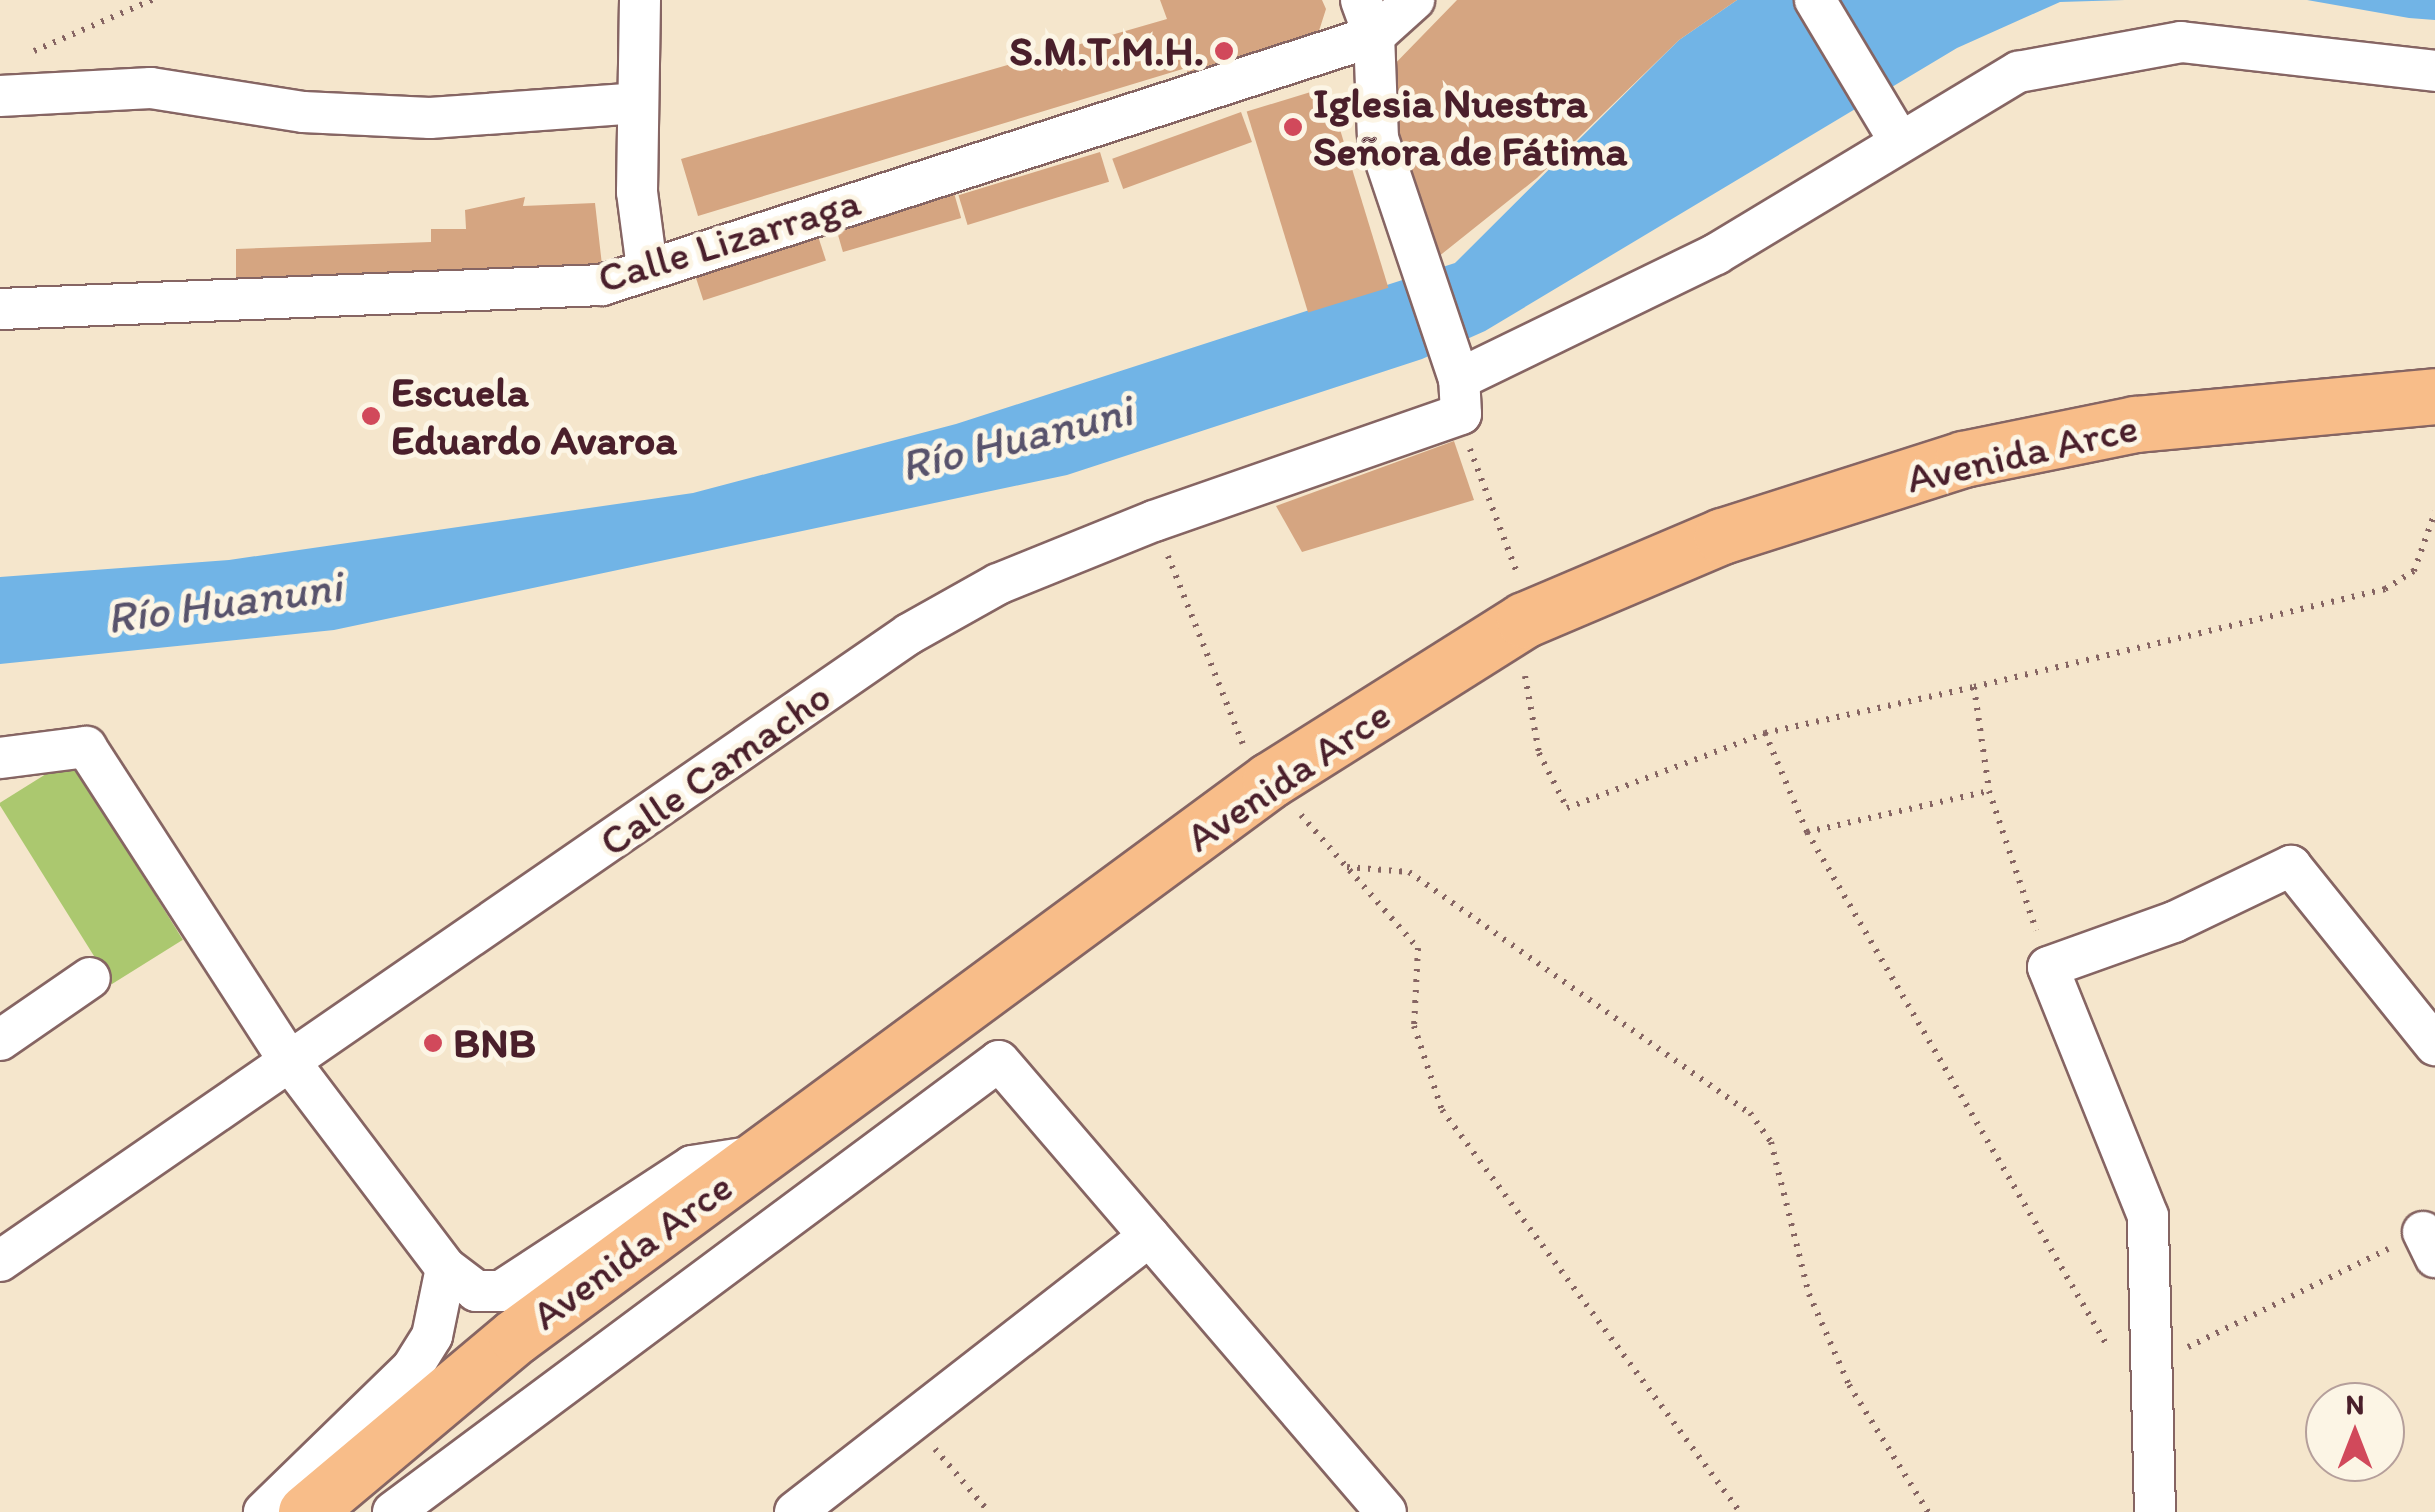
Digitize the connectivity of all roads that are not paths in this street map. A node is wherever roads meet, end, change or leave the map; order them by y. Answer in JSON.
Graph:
{"nodes":[{"id":1,"x":640,"y":0,"type":"edge"},
{"id":2,"x":1414,"y":0,"type":"edge"},
{"id":3,"x":1815,"y":0,"type":"edge"},
{"id":4,"x":1367,"y":18,"type":"edge"},
{"id":5,"x":2435,"y":71,"type":"edge"},
{"id":6,"x":0,"y":96,"type":"edge"},
{"id":7,"x":638,"y":103,"type":"junction"},
{"id":8,"x":1900,"y":142,"type":"junction"},
{"id":9,"x":647,"y":268,"type":"junction"},
{"id":10,"x":0,"y":309,"type":"edge"},
{"id":11,"x":1457,"y":391,"type":"junction"},
{"id":12,"x":2435,"y":396,"type":"edge"},
{"id":13,"x":0,"y":758,"type":"edge"},
{"id":14,"x":90,"y":978,"type":"dead end"},
{"id":15,"x":0,"y":1040,"type":"edge"},
{"id":16,"x":2435,"y":1045,"type":"edge"},
{"id":17,"x":290,"y":1062,"type":"junction"},
{"id":18,"x":764,"y":1155,"type":"junction"},
{"id":19,"x":1149,"y":1236,"type":"junction"},
{"id":20,"x":0,"y":1262,"type":"edge"},
{"id":21,"x":446,"y":1268,"type":"junction"},
{"id":22,"x":264,"y":1512,"type":"edge"},
{"id":23,"x":306,"y":1512,"type":"edge"},
{"id":24,"x":392,"y":1512,"type":"edge"},
{"id":25,"x":796,"y":1512,"type":"edge"},
{"id":26,"x":1386,"y":1512,"type":"edge"},
{"id":27,"x":2155,"y":1512,"type":"edge"}],
"edges":[{"from":1,"to":7,"type":"street"},
{"from":2,"to":4,"type":"street"},
{"from":3,"to":8,"type":"street"},
{"from":4,"to":9,"type":"street","name":"Calle Lizarraga"},
{"from":4,"to":11,"type":"street"},
{"from":5,"to":8,"type":"street","name":"Calle Camacho"},
{"from":6,"to":7,"type":"street"},
{"from":7,"to":9,"type":"street"},
{"from":8,"to":11,"type":"street","name":"Calle Camacho"},
{"from":9,"to":10,"type":"street","name":"Calle Lizarraga"},
{"from":11,"to":17,"type":"street","name":"Calle Camacho"},
{"from":12,"to":18,"type":"main road","name":"Avenida Arce"},
{"from":13,"to":17,"type":"street"},
{"from":14,"to":15,"type":"street"},
{"from":16,"to":27,"type":"street"},
{"from":17,"to":20,"type":"street","name":"Calle Camacho"},
{"from":17,"to":21,"type":"street"},
{"from":18,"to":21,"type":"street"},
{"from":18,"to":23,"type":"main road","name":"Avenida Arce"},
{"from":19,"to":24,"type":"street"},
{"from":19,"to":25,"type":"street"},
{"from":19,"to":26,"type":"street"},
{"from":21,"to":22,"type":"street"}]}
